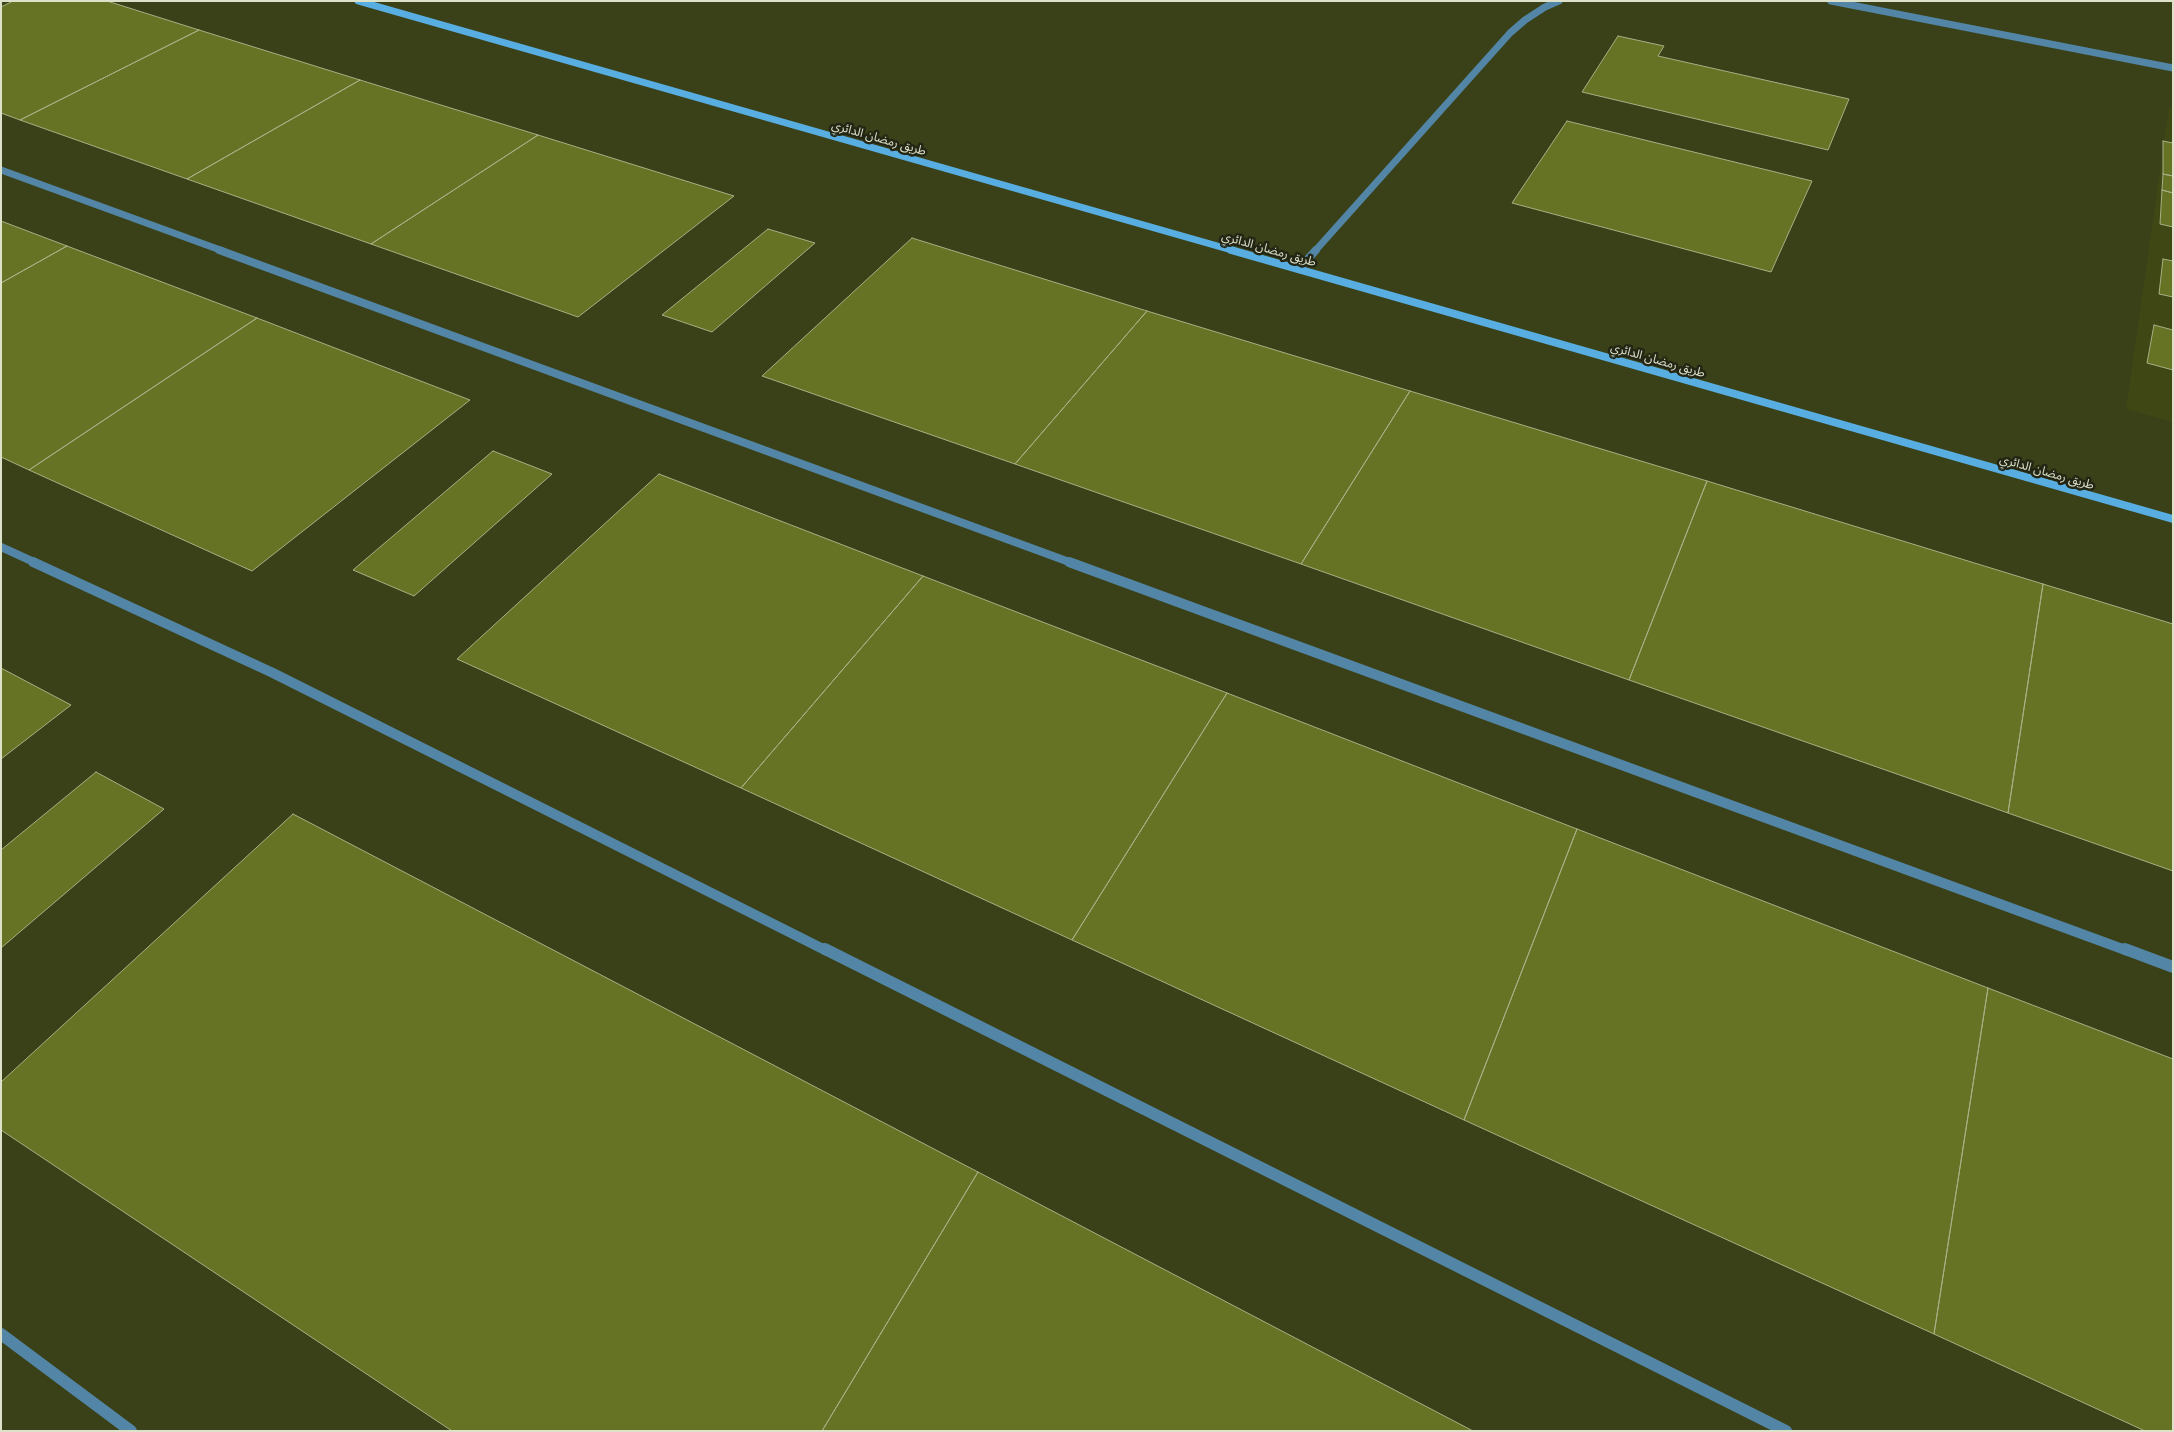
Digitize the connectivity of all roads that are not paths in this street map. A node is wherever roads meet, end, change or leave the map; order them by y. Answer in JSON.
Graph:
{"nodes":[{"id":1,"x":358,"y":1,"type":"edge"},
{"id":2,"x":1559,"y":1,"type":"edge"},
{"id":3,"x":1831,"y":1,"type":"edge"},
{"id":4,"x":2173,"y":68,"type":"edge"},
{"id":5,"x":1,"y":170,"type":"edge"},
{"id":6,"x":1299,"y":269,"type":"junction"},
{"id":7,"x":2173,"y":520,"type":"edge"},
{"id":8,"x":1,"y":547,"type":"edge"},
{"id":9,"x":2173,"y":967,"type":"edge"},
{"id":10,"x":1,"y":1334,"type":"edge"},
{"id":11,"x":131,"y":1431,"type":"edge"},
{"id":12,"x":1786,"y":1431,"type":"edge"}],
"edges":[{"from":1,"to":6,"type":"street","name":"طريق رمضان الدائري"},
{"from":2,"to":6,"type":"street"},
{"from":3,"to":4,"type":"street"},
{"from":5,"to":9,"type":"street"},
{"from":6,"to":7,"type":"street","name":"طريق رمضان الدائري"},
{"from":8,"to":12,"type":"street"},
{"from":10,"to":11,"type":"street"}]}
